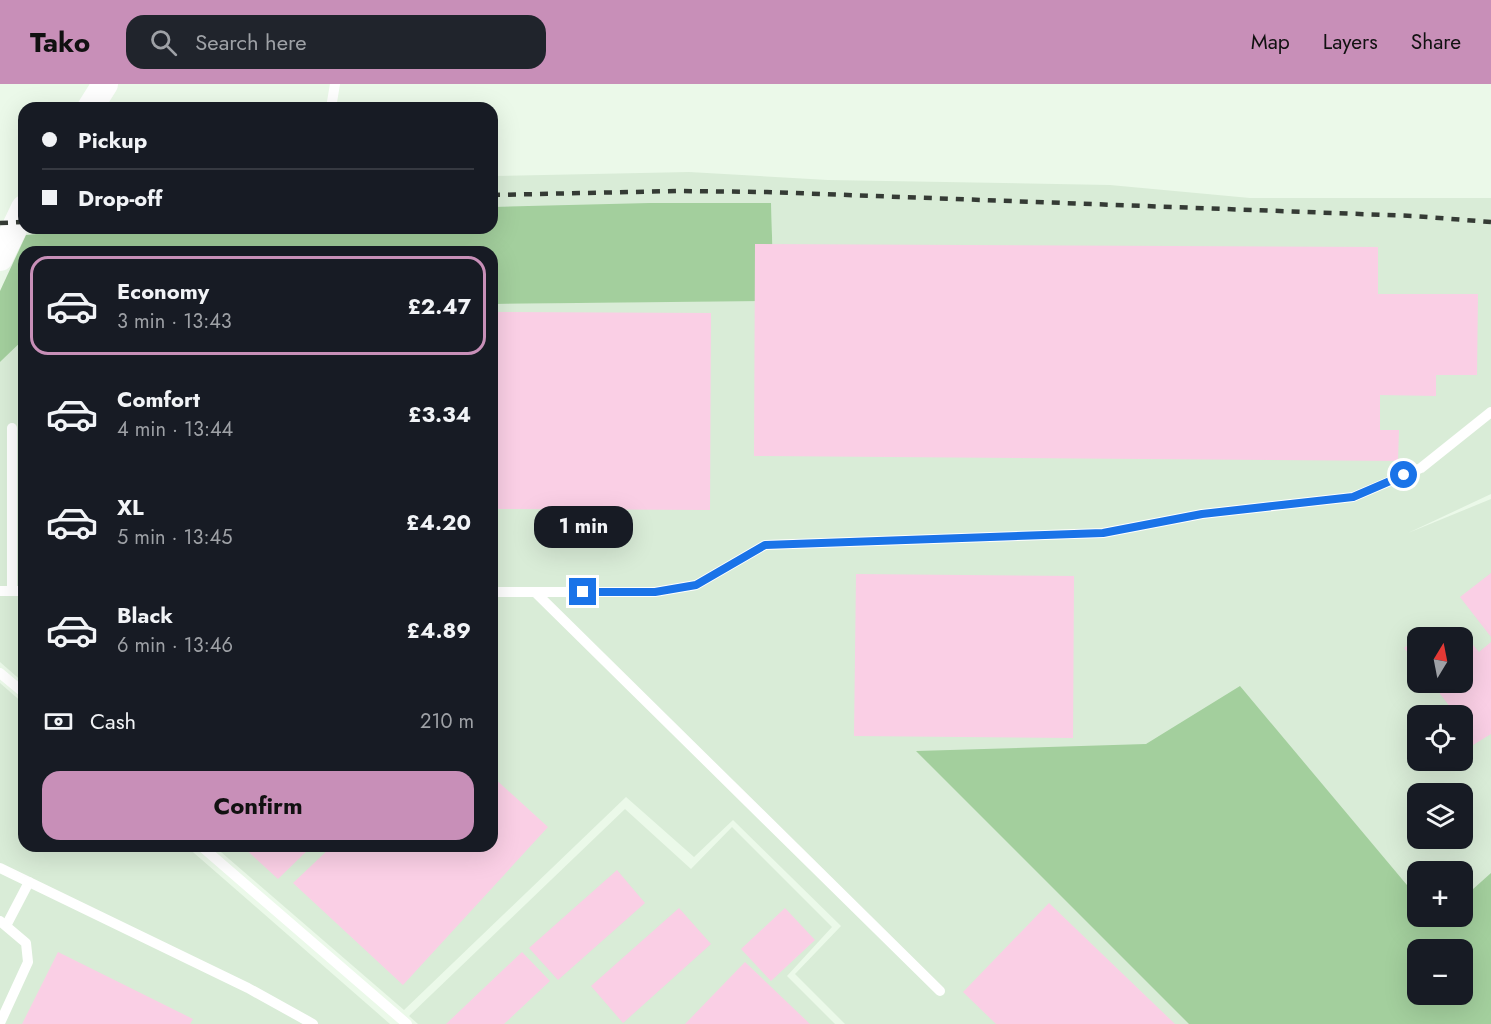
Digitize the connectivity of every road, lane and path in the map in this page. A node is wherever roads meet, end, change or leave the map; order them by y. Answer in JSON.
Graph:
{"nodes":[{"id":1,"x":105,"y":84,"type":"edge"},
{"id":2,"x":335,"y":84,"type":"edge"},
{"id":3,"x":94,"y":102,"type":"edge"},
{"id":4,"x":332,"y":102,"type":"edge"},
{"id":5,"x":18,"y":220,"type":"edge"},
{"id":6,"x":0,"y":258,"type":"edge"},
{"id":7,"x":1491,"y":412,"type":"edge"},
{"id":8,"x":12,"y":428,"type":"dead end"},
{"id":9,"x":0,"y":591,"type":"edge"},
{"id":10,"x":12,"y":591,"type":"junction"},
{"id":11,"x":18,"y":591,"type":"edge"},
{"id":12,"x":498,"y":592,"type":"edge"},
{"id":13,"x":535,"y":592,"type":"junction"},
{"id":14,"x":0,"y":673,"type":"edge"},
{"id":15,"x":18,"y":688,"type":"edge"},
{"id":16,"x":208,"y":852,"type":"edge"},
{"id":17,"x":0,"y":868,"type":"edge"},
{"id":18,"x":29,"y":882,"type":"junction"},
{"id":19,"x":3,"y":923,"type":"edge"},
{"id":20,"x":940,"y":991,"type":"dead end"},
{"id":21,"x":0,"y":1023,"type":"edge"},
{"id":22,"x":313,"y":1024,"type":"edge"},
{"id":23,"x":407,"y":1024,"type":"edge"}],
"edges":[{"from":1,"to":3,"type":"street"},
{"from":2,"to":4,"type":"lane"},
{"from":5,"to":6,"type":"street"},
{"from":7,"to":13,"type":"lane"},
{"from":8,"to":10,"type":"lane"},
{"from":9,"to":10,"type":"lane"},
{"from":10,"to":11,"type":"lane"},
{"from":12,"to":13,"type":"lane"},
{"from":13,"to":20,"type":"lane"},
{"from":14,"to":15,"type":"lane"},
{"from":16,"to":23,"type":"lane"},
{"from":17,"to":18,"type":"lane"},
{"from":18,"to":19,"type":"lane"},
{"from":18,"to":22,"type":"lane"},
{"from":19,"to":21,"type":"lane"}]}
